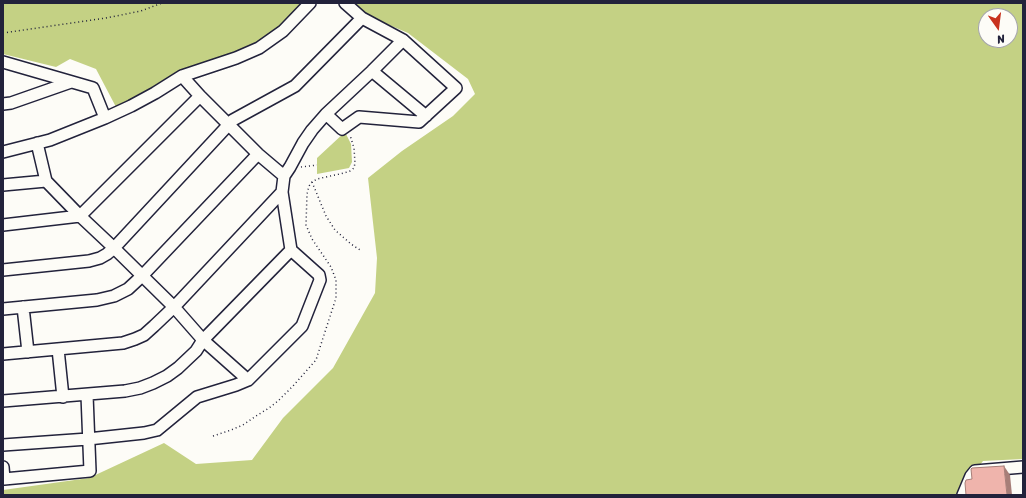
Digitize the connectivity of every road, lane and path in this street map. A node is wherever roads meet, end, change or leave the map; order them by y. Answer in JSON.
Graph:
{"nodes":[{"id":1,"x":162,"y":3,"type":"edge"},
{"id":2,"x":310,"y":3,"type":"edge"},
{"id":3,"x":345,"y":3,"type":"edge"},
{"id":4,"x":362,"y":18,"type":"junction"},
{"id":5,"x":3,"y":33,"type":"edge"},
{"id":6,"x":403,"y":40,"type":"junction"},
{"id":7,"x":3,"y":62,"type":"edge"},
{"id":8,"x":372,"y":71,"type":"junction"},
{"id":9,"x":182,"y":76,"type":"junction"},
{"id":10,"x":71,"y":82,"type":"junction"},
{"id":11,"x":200,"y":96,"type":"junction"},
{"id":12,"x":3,"y":104,"type":"edge"},
{"id":13,"x":326,"y":114,"type":"junction"},
{"id":14,"x":426,"y":116,"type":"junction"},
{"id":15,"x":104,"y":118,"type":"junction"},
{"id":16,"x":229,"y":125,"type":"junction"},
{"id":17,"x":347,"y":126,"type":"junction"},
{"id":18,"x":37,"y":143,"type":"junction"},
{"id":19,"x":3,"y":152,"type":"edge"},
{"id":20,"x":258,"y":154,"type":"junction"},
{"id":21,"x":317,"y":165,"type":"dead end"},
{"id":22,"x":305,"y":167,"type":"dead end"},
{"id":23,"x":284,"y":176,"type":"junction"},
{"id":24,"x":46,"y":181,"type":"junction"},
{"id":25,"x":3,"y":185,"type":"edge"},
{"id":26,"x":282,"y":192,"type":"junction"},
{"id":27,"x":80,"y":216,"type":"junction"},
{"id":28,"x":3,"y":225,"type":"edge"},
{"id":29,"x":114,"y":248,"type":"junction"},
{"id":30,"x":291,"y":250,"type":"junction"},
{"id":31,"x":360,"y":250,"type":"dead end"},
{"id":32,"x":3,"y":270,"type":"edge"},
{"id":33,"x":142,"y":276,"type":"junction"},
{"id":34,"x":23,"y":307,"type":"junction"},
{"id":35,"x":174,"y":307,"type":"junction"},
{"id":36,"x":3,"y":309,"type":"edge"},
{"id":37,"x":203,"y":340,"type":"junction"},
{"id":38,"x":58,"y":349,"type":"junction"},
{"id":39,"x":28,"y":352,"type":"junction"},
{"id":40,"x":3,"y":354,"type":"edge"},
{"id":41,"x":248,"y":380,"type":"junction"},
{"id":42,"x":87,"y":395,"type":"junction"},
{"id":43,"x":63,"y":397,"type":"junction"},
{"id":44,"x":3,"y":401,"type":"edge"},
{"id":45,"x":88,"y":439,"type":"junction"},
{"id":46,"x":3,"y":445,"type":"edge"},
{"id":47,"x":3,"y":467,"type":"edge"},
{"id":48,"x":1023,"y":467,"type":"edge"},
{"id":49,"x":963,"y":495,"type":"edge"}],
"edges":[{"from":1,"to":5,"type":"path"},
{"from":2,"to":9,"type":"street"},
{"from":3,"to":4,"type":"street"},
{"from":4,"to":6,"type":"street"},
{"from":4,"to":16,"type":"street"},
{"from":6,"to":8,"type":"street"},
{"from":6,"to":14,"type":"street"},
{"from":7,"to":10,"type":"street"},
{"from":8,"to":13,"type":"street"},
{"from":8,"to":14,"type":"street"},
{"from":9,"to":11,"type":"street"},
{"from":9,"to":15,"type":"street"},
{"from":10,"to":12,"type":"street"},
{"from":10,"to":15,"type":"street"},
{"from":11,"to":16,"type":"street"},
{"from":11,"to":27,"type":"street"},
{"from":13,"to":17,"type":"street"},
{"from":13,"to":23,"type":"street"},
{"from":14,"to":17,"type":"street"},
{"from":15,"to":18,"type":"street"},
{"from":16,"to":20,"type":"street"},
{"from":16,"to":29,"type":"street"},
{"from":17,"to":31,"type":"path"},
{"from":18,"to":19,"type":"street"},
{"from":18,"to":24,"type":"street"},
{"from":20,"to":23,"type":"street"},
{"from":20,"to":33,"type":"street"},
{"from":21,"to":22,"type":"path"},
{"from":23,"to":26,"type":"street"},
{"from":24,"to":25,"type":"street"},
{"from":24,"to":27,"type":"street"},
{"from":26,"to":30,"type":"street"},
{"from":26,"to":35,"type":"street"},
{"from":27,"to":28,"type":"street"},
{"from":27,"to":29,"type":"street"},
{"from":29,"to":32,"type":"street"},
{"from":29,"to":33,"type":"street"},
{"from":30,"to":37,"type":"street"},
{"from":30,"to":41,"type":"street"},
{"from":33,"to":34,"type":"street"},
{"from":33,"to":35,"type":"street"},
{"from":34,"to":36,"type":"street"},
{"from":34,"to":39,"type":"street"},
{"from":35,"to":37,"type":"street"},
{"from":35,"to":38,"type":"street"},
{"from":37,"to":41,"type":"street"},
{"from":37,"to":42,"type":"street"},
{"from":38,"to":39,"type":"street"},
{"from":38,"to":43,"type":"street"},
{"from":39,"to":40,"type":"street"},
{"from":41,"to":45,"type":"street"},
{"from":42,"to":43,"type":"street"},
{"from":42,"to":45,"type":"street"},
{"from":43,"to":44,"type":"street"},
{"from":45,"to":46,"type":"street"},
{"from":45,"to":47,"type":"street"},
{"from":48,"to":49,"type":"street"}]}
